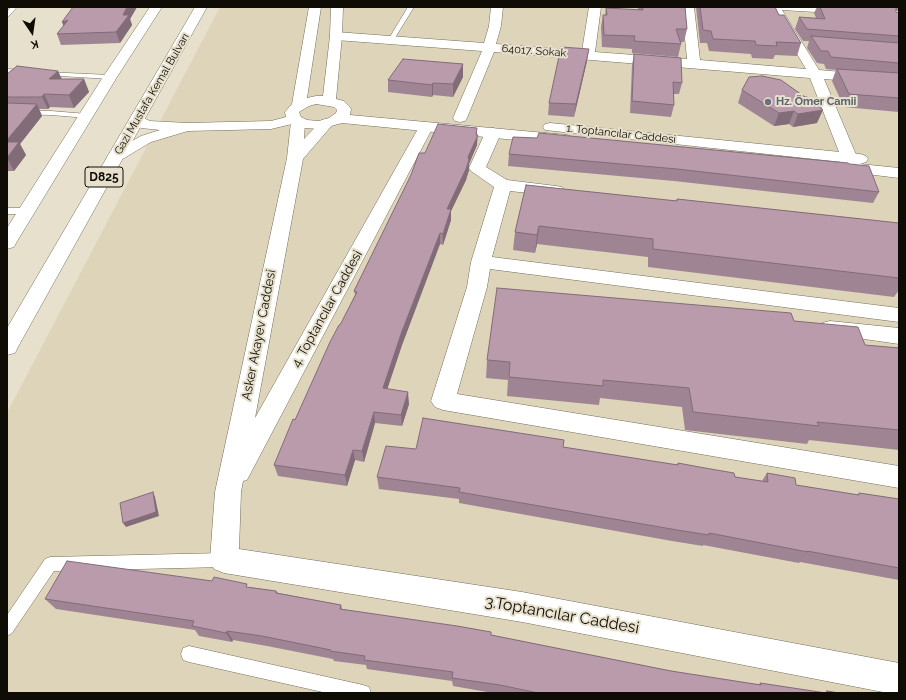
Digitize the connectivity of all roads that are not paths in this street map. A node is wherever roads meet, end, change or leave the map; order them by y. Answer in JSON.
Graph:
{"nodes":[{"id":1,"x":14,"y":7,"type":"edge"},
{"id":2,"x":156,"y":7,"type":"edge"},
{"id":3,"x":201,"y":7,"type":"edge"},
{"id":4,"x":315,"y":7,"type":"edge"},
{"id":5,"x":337,"y":7,"type":"edge"},
{"id":6,"x":411,"y":7,"type":"edge"},
{"id":7,"x":497,"y":7,"type":"edge"},
{"id":8,"x":595,"y":7,"type":"edge"},
{"id":9,"x":688,"y":7,"type":"edge"},
{"id":10,"x":775,"y":7,"type":"edge"},
{"id":11,"x":790,"y":7,"type":"edge"},
{"id":12,"x":899,"y":14,"type":"edge"},
{"id":13,"x":7,"y":16,"type":"edge"},
{"id":14,"x":336,"y":36,"type":"junction"},
{"id":15,"x":391,"y":40,"type":"junction"},
{"id":16,"x":489,"y":48,"type":"junction"},
{"id":17,"x":588,"y":55,"type":"junction"},
{"id":18,"x":694,"y":64,"type":"junction"},
{"id":19,"x":7,"y":71,"type":"edge"},
{"id":20,"x":31,"y":73,"type":"edge"},
{"id":21,"x":39,"y":73,"type":"edge"},
{"id":22,"x":815,"y":74,"type":"junction"},
{"id":23,"x":110,"y":78,"type":"junction"},
{"id":24,"x":899,"y":81,"type":"edge"},
{"id":25,"x":7,"y":112,"type":"edge"},
{"id":26,"x":334,"y":112,"type":"junction"},
{"id":27,"x":87,"y":116,"type":"junction"},
{"id":28,"x":297,"y":116,"type":"junction"},
{"id":29,"x":460,"y":118,"type":"junction"},
{"id":30,"x":137,"y":119,"type":"junction"},
{"id":31,"x":187,"y":127,"type":"junction"},
{"id":32,"x":426,"y":127,"type":"junction"},
{"id":33,"x":493,"y":133,"type":"junction"},
{"id":34,"x":115,"y":157,"type":"junction"},
{"id":35,"x":849,"y":157,"type":"junction"},
{"id":36,"x":295,"y":158,"type":"junction"},
{"id":37,"x":899,"y":163,"type":"edge"},
{"id":38,"x":899,"y":173,"type":"edge"},
{"id":39,"x":503,"y":185,"type":"junction"},
{"id":40,"x":574,"y":193,"type":"edge"},
{"id":41,"x":27,"y":211,"type":"junction"},
{"id":42,"x":7,"y":212,"type":"edge"},
{"id":43,"x":7,"y":243,"type":"edge"},
{"id":44,"x":481,"y":262,"type":"junction"},
{"id":45,"x":899,"y":315,"type":"edge"},
{"id":46,"x":813,"y":326,"type":"edge"},
{"id":47,"x":899,"y":336,"type":"edge"},
{"id":48,"x":7,"y":347,"type":"edge"},
{"id":49,"x":899,"y":477,"type":"edge"},
{"id":50,"x":228,"y":492,"type":"junction"},
{"id":51,"x":224,"y":560,"type":"junction"},
{"id":52,"x":7,"y":628,"type":"edge"},
{"id":53,"x":189,"y":654,"type":"dead end"},
{"id":54,"x":899,"y":679,"type":"edge"},
{"id":55,"x":363,"y":693,"type":"edge"}],
"edges":[{"from":1,"to":13,"type":"lane"},
{"from":2,"to":23,"type":"main road"},
{"from":3,"to":30,"type":"main road","name":"Gazi Mustafa Kemal Bulvarı","number":"D825"},
{"from":4,"to":28,"type":"main road"},
{"from":5,"to":14,"type":"main road"},
{"from":6,"to":15,"type":"lane"},
{"from":7,"to":16,"type":"main road"},
{"from":8,"to":17,"type":"main road"},
{"from":9,"to":18,"type":"main road"},
{"from":10,"to":22,"type":"main road"},
{"from":11,"to":12,"type":"main road"},
{"from":14,"to":15,"type":"main road","name":"64017. Sokak"},
{"from":14,"to":26,"type":"main road"},
{"from":15,"to":16,"type":"main road","name":"64017. Sokak"},
{"from":16,"to":17,"type":"main road","name":"64017. Sokak"},
{"from":16,"to":29,"type":"main road"},
{"from":17,"to":18,"type":"main road","name":"64017. Sokak"},
{"from":18,"to":22,"type":"main road","name":"64017. Sokak"},
{"from":19,"to":20,"type":"lane"},
{"from":21,"to":23,"type":"lane"},
{"from":22,"to":24,"type":"main road","name":"64017. Sokak"},
{"from":22,"to":35,"type":"main road"},
{"from":23,"to":27,"type":"main road"},
{"from":25,"to":27,"type":"lane"},
{"from":26,"to":28,"type":"main road"},
{"from":26,"to":28,"type":"main road"},
{"from":26,"to":29,"type":"main road","name":"1. Toptancılar Caddesi"},
{"from":26,"to":32,"type":"main road","name":"1. Toptancılar Caddesi"},
{"from":26,"to":36,"type":"main road"},
{"from":27,"to":41,"type":"main road"},
{"from":28,"to":31,"type":"main road"},
{"from":28,"to":36,"type":"main road","name":"Asker Akayev Caddesi"},
{"from":29,"to":35,"type":"main road","name":"1. Toptancılar Caddesi"},
{"from":30,"to":31,"type":"main road"},
{"from":30,"to":34,"type":"main road","name":"Gazi Mustafa Kemal Bulvarı","number":"D825"},
{"from":31,"to":34,"type":"main road"},
{"from":32,"to":33,"type":"main road","name":"1. Toptancılar Caddesi"},
{"from":32,"to":50,"type":"main road","name":"4. Toptancılar Caddesi"},
{"from":33,"to":38,"type":"main road","name":"1. Toptancılar Caddesi"},
{"from":33,"to":39,"type":"main road"},
{"from":34,"to":48,"type":"main road","name":"Gazi Mustafa Kemal Bulvarı","number":"D825"},
{"from":35,"to":37,"type":"main road","name":"1. Toptancılar Caddesi"},
{"from":36,"to":50,"type":"main road","name":"Asker Akayev Caddesi"},
{"from":39,"to":40,"type":"main road"},
{"from":39,"to":44,"type":"main road"},
{"from":41,"to":42,"type":"lane"},
{"from":41,"to":43,"type":"main road"},
{"from":44,"to":45,"type":"main road"},
{"from":44,"to":49,"type":"main road"},
{"from":46,"to":47,"type":"main road"},
{"from":50,"to":51,"type":"main road","name":"Asker Akayev Caddesi"},
{"from":51,"to":52,"type":"lane"},
{"from":51,"to":54,"type":"main road","name":"3.Toptancılar Caddesi"},
{"from":53,"to":55,"type":"lane"}]}
